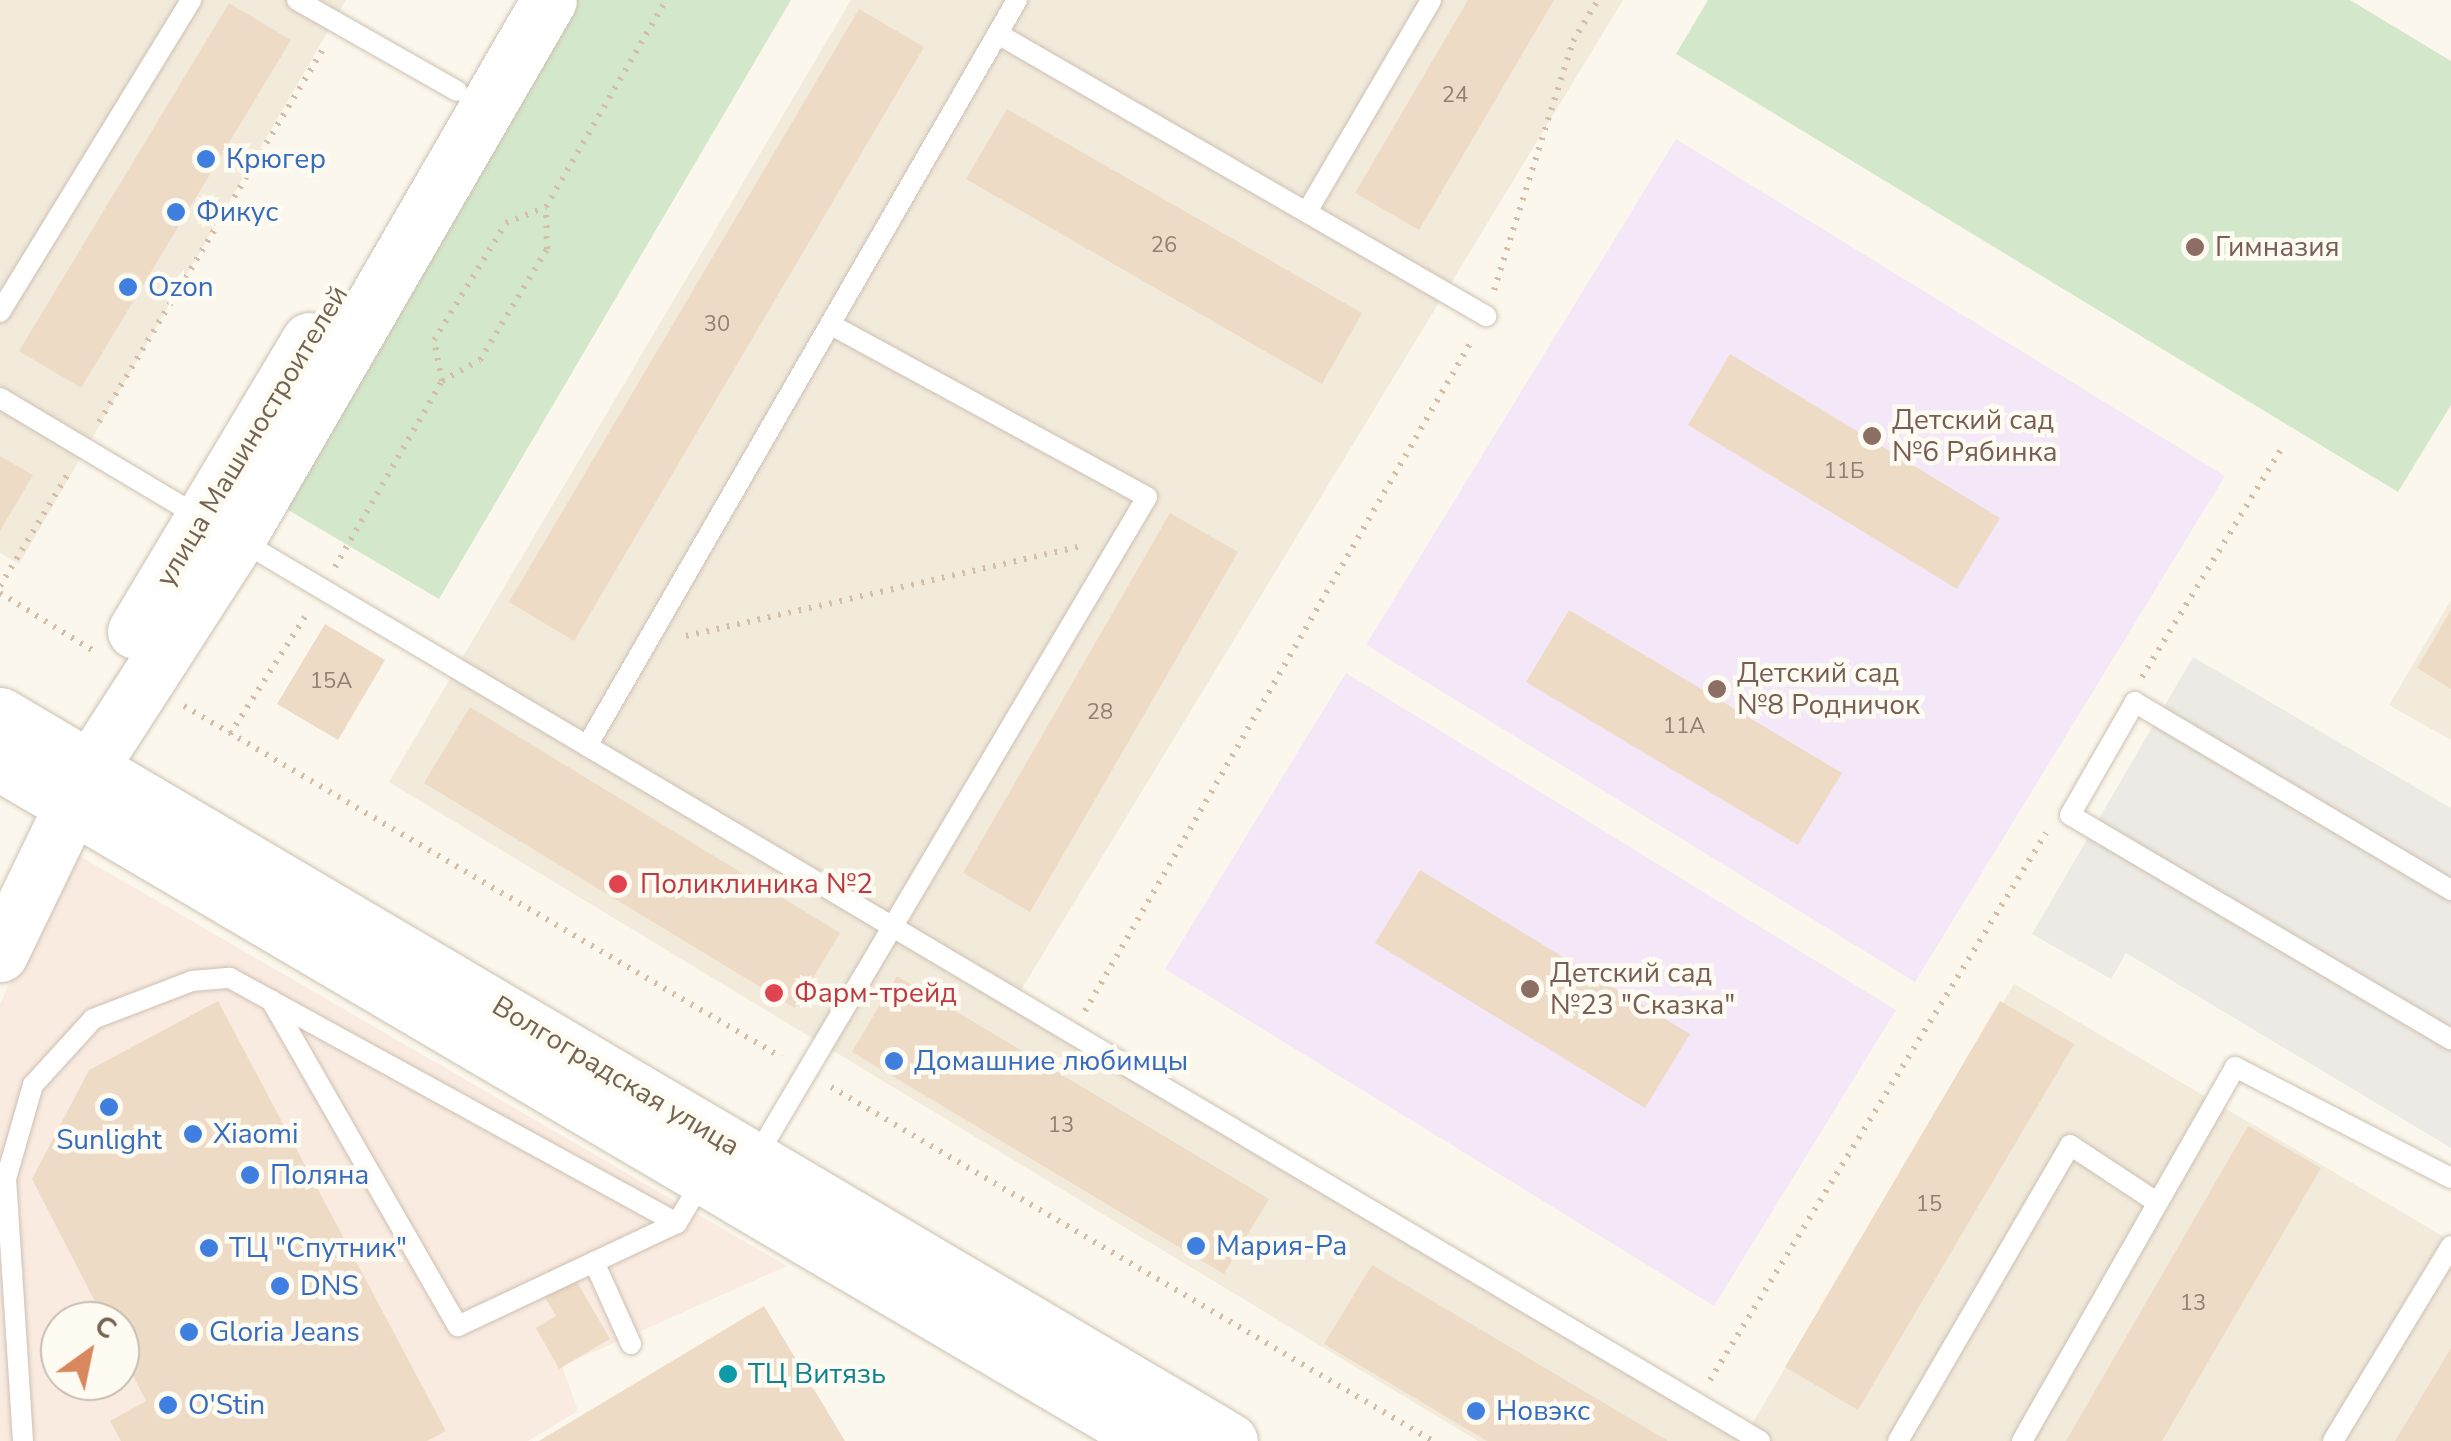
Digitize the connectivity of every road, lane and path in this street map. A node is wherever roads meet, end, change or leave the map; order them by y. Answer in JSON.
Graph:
{"nodes":[{"id":1,"x":190,"y":0,"type":"edge"},
{"id":2,"x":297,"y":0,"type":"edge"},
{"id":3,"x":508,"y":0,"type":"edge"},
{"id":4,"x":549,"y":0,"type":"edge"},
{"id":5,"x":666,"y":0,"type":"edge"},
{"id":6,"x":1017,"y":0,"type":"edge"},
{"id":7,"x":1431,"y":0,"type":"edge"},
{"id":8,"x":1598,"y":0,"type":"edge"},
{"id":9,"x":338,"y":24,"type":"junction"},
{"id":10,"x":998,"y":34,"type":"junction"},
{"id":11,"x":457,"y":90,"type":"junction"},
{"id":12,"x":546,"y":207,"type":"junction"},
{"id":13,"x":1308,"y":210,"type":"junction"},
{"id":14,"x":0,"y":312,"type":"edge"},
{"id":15,"x":1486,"y":316,"type":"junction"},
{"id":16,"x":831,"y":325,"type":"junction"},
{"id":17,"x":442,"y":381,"type":"junction"},
{"id":18,"x":0,"y":398,"type":"edge"},
{"id":19,"x":84,"y":447,"type":"junction"},
{"id":20,"x":2282,"y":448,"type":"dead end"},
{"id":21,"x":220,"y":528,"type":"junction"},
{"id":22,"x":1121,"y":538,"type":"junction"},
{"id":23,"x":323,"y":588,"type":"junction"},
{"id":24,"x":0,"y":590,"type":"edge"},
{"id":25,"x":641,"y":646,"type":"junction"},
{"id":26,"x":130,"y":674,"type":"junction"},
{"id":27,"x":2136,"y":687,"type":"dead end"},
{"id":28,"x":0,"y":715,"type":"edge"},
{"id":29,"x":230,"y":734,"type":"junction"},
{"id":30,"x":587,"y":746,"type":"junction"},
{"id":31,"x":54,"y":776,"type":"edge"},
{"id":32,"x":2052,"y":823,"type":"dead end"},
{"id":33,"x":0,"y":874,"type":"edge"},
{"id":34,"x":2451,"y":890,"type":"edge"},
{"id":35,"x":896,"y":929,"type":"junction"},
{"id":36,"x":0,"y":954,"type":"edge"},
{"id":37,"x":272,"y":1000,"type":"junction"},
{"id":38,"x":1073,"y":1033,"type":"junction"},
{"id":39,"x":2451,"y":1039,"type":"edge"},
{"id":40,"x":805,"y":1072,"type":"junction"},
{"id":41,"x":715,"y":1174,"type":"junction"},
{"id":42,"x":2451,"y":1178,"type":"edge"},
{"id":43,"x":2154,"y":1201,"type":"junction"},
{"id":44,"x":2451,"y":1246,"type":"edge"},
{"id":45,"x":594,"y":1262,"type":"junction"},
{"id":46,"x":631,"y":1344,"type":"dead end"},
{"id":47,"x":1696,"y":1403,"type":"junction"},
{"id":48,"x":23,"y":1441,"type":"edge"},
{"id":49,"x":1153,"y":1441,"type":"edge"},
{"id":50,"x":1230,"y":1441,"type":"edge"},
{"id":51,"x":1433,"y":1441,"type":"edge"},
{"id":52,"x":1760,"y":1441,"type":"edge"},
{"id":53,"x":1898,"y":1441,"type":"edge"},
{"id":54,"x":2022,"y":1441,"type":"edge"},
{"id":55,"x":2333,"y":1441,"type":"edge"}],
"edges":[{"from":1,"to":14,"type":"lane"},
{"from":2,"to":9,"type":"lane"},
{"from":3,"to":11,"type":"main road","name":"улица Машиностроителей"},
{"from":4,"to":21,"type":"main road"},
{"from":5,"to":12,"type":"path"},
{"from":6,"to":10,"type":"lane"},
{"from":7,"to":13,"type":"lane"},
{"from":8,"to":15,"type":"path"},
{"from":9,"to":11,"type":"lane"},
{"from":9,"to":19,"type":"path"},
{"from":10,"to":13,"type":"lane"},
{"from":10,"to":16,"type":"lane"},
{"from":11,"to":21,"type":"main road","name":"улица Машиностроителей"},
{"from":12,"to":17,"type":"path"},
{"from":12,"to":17,"type":"path"},
{"from":13,"to":15,"type":"lane"},
{"from":15,"to":38,"type":"path"},
{"from":16,"to":22,"type":"lane"},
{"from":16,"to":25,"type":"lane"},
{"from":17,"to":23,"type":"path"},
{"from":18,"to":19,"type":"lane"},
{"from":19,"to":21,"type":"lane"},
{"from":19,"to":24,"type":"path"},
{"from":20,"to":27,"type":"path"},
{"from":21,"to":23,"type":"lane"},
{"from":21,"to":26,"type":"main road","name":"улица Машиностроителей"},
{"from":22,"to":25,"type":"path"},
{"from":22,"to":35,"type":"lane"},
{"from":23,"to":29,"type":"path"},
{"from":23,"to":30,"type":"lane"},
{"from":24,"to":26,"type":"path"},
{"from":25,"to":30,"type":"lane"},
{"from":26,"to":29,"type":"path"},
{"from":26,"to":31,"type":"main road","name":"улица Машиностроителей"},
{"from":28,"to":31,"type":"main road","name":"Волгоградская улица"},
{"from":29,"to":40,"type":"path"},
{"from":30,"to":35,"type":"lane"},
{"from":31,"to":33,"type":"main road","name":"улица Машиностроителей"},
{"from":31,"to":36,"type":"main road"},
{"from":31,"to":41,"type":"main road","name":"Волгоградская улица"},
{"from":32,"to":47,"type":"path"},
{"from":34,"to":39,"type":"lane"},
{"from":35,"to":38,"type":"lane"},
{"from":35,"to":40,"type":"lane"},
{"from":37,"to":41,"type":"lane"},
{"from":37,"to":45,"type":"lane"},
{"from":37,"to":48,"type":"lane"},
{"from":38,"to":47,"type":"lane"},
{"from":40,"to":41,"type":"lane"},
{"from":40,"to":51,"type":"path"},
{"from":41,"to":45,"type":"lane"},
{"from":41,"to":49,"type":"main road"},
{"from":41,"to":50,"type":"main road","name":"Волгоградская улица"},
{"from":42,"to":43,"type":"lane"},
{"from":43,"to":53,"type":"lane"},
{"from":43,"to":54,"type":"lane"},
{"from":44,"to":55,"type":"lane"},
{"from":45,"to":46,"type":"lane"},
{"from":47,"to":52,"type":"lane"}]}
